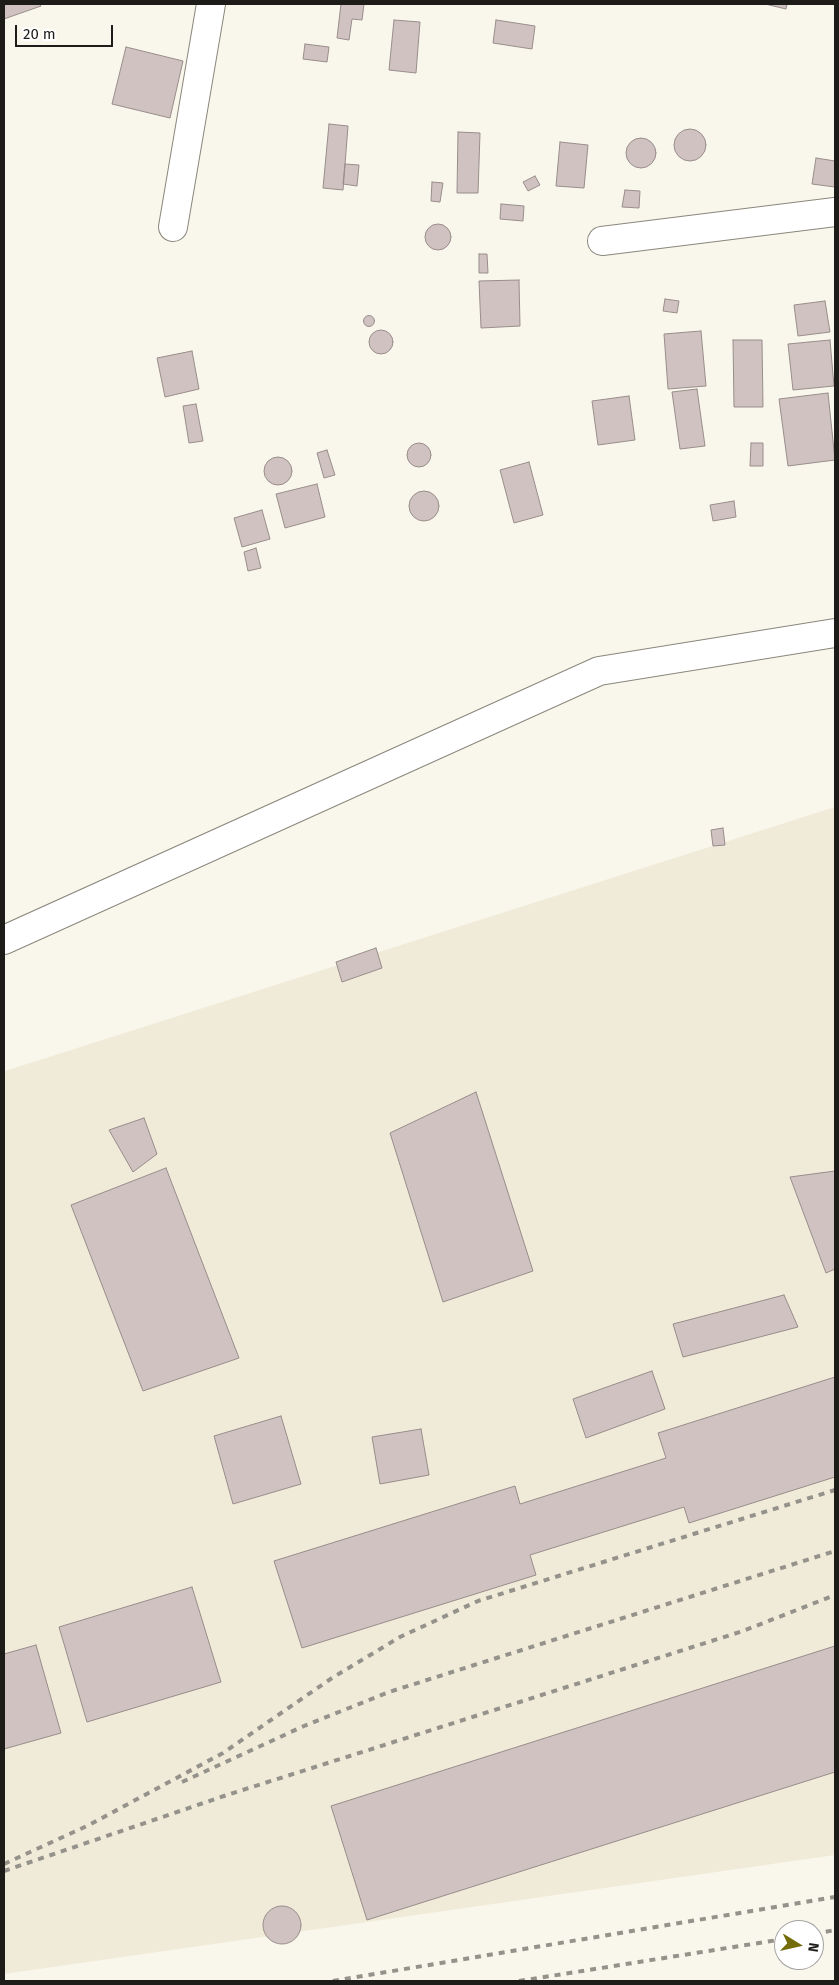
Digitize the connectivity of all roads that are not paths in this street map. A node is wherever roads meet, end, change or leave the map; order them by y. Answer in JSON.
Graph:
{"nodes":[{"id":1,"x":211,"y":4,"type":"edge"},
{"id":2,"x":835,"y":212,"type":"edge"},
{"id":3,"x":173,"y":227,"type":"dead end"},
{"id":4,"x":602,"y":241,"type":"dead end"},
{"id":5,"x":835,"y":632,"type":"edge"},
{"id":6,"x":4,"y":940,"type":"edge"}],
"edges":[{"from":1,"to":3,"type":"street"},
{"from":2,"to":4,"type":"street"},
{"from":5,"to":6,"type":"street"}]}
